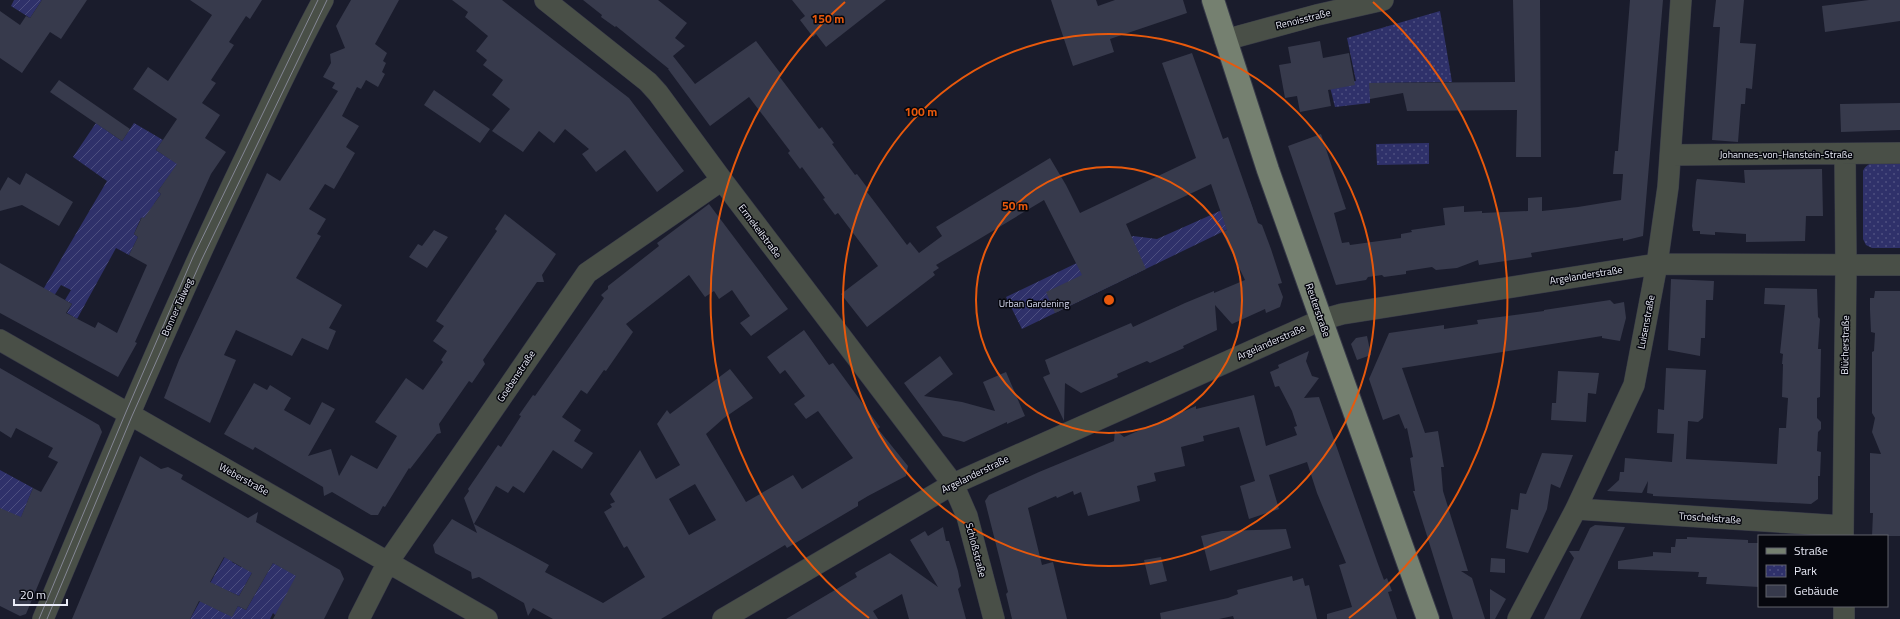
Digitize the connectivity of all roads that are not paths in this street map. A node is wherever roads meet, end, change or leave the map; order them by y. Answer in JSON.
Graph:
{"nodes":[{"id":1,"x":323,"y":0,"type":"edge"},
{"id":2,"x":545,"y":0,"type":"edge"},
{"id":3,"x":1213,"y":0,"type":"edge"},
{"id":4,"x":1383,"y":0,"type":"edge"},
{"id":5,"x":1681,"y":0,"type":"edge"},
{"id":6,"x":1225,"y":40,"type":"junction"},
{"id":7,"x":1900,"y":153,"type":"edge"},
{"id":8,"x":1845,"y":154,"type":"junction"},
{"id":9,"x":1671,"y":155,"type":"junction"},
{"id":10,"x":722,"y":180,"type":"junction"},
{"id":11,"x":1657,"y":264,"type":"junction"},
{"id":12,"x":1846,"y":265,"type":"junction"},
{"id":13,"x":1900,"y":265,"type":"edge"},
{"id":14,"x":1321,"y":320,"type":"junction"},
{"id":15,"x":0,"y":340,"type":"edge"},
{"id":16,"x":129,"y":414,"type":"junction"},
{"id":17,"x":954,"y":484,"type":"junction"},
{"id":18,"x":1576,"y":509,"type":"junction"},
{"id":19,"x":1843,"y":531,"type":"edge"},
{"id":20,"x":388,"y":562,"type":"junction"},
{"id":21,"x":1844,"y":607,"type":"edge"},
{"id":22,"x":43,"y":619,"type":"edge"},
{"id":23,"x":359,"y":619,"type":"edge"},
{"id":24,"x":487,"y":619,"type":"edge"},
{"id":25,"x":724,"y":619,"type":"edge"},
{"id":26,"x":994,"y":619,"type":"edge"},
{"id":27,"x":1428,"y":619,"type":"edge"},
{"id":28,"x":1518,"y":619,"type":"edge"},
{"id":29,"x":1844,"y":619,"type":"edge"}],
"edges":[{"from":1,"to":16,"type":"street","name":"Bonner Talweg"},
{"from":2,"to":10,"type":"street","name":"Ermekeilstraße"},
{"from":3,"to":6,"type":"main road","name":"Reuterstraße"},
{"from":4,"to":6,"type":"street","name":"Renoisstraße"},
{"from":5,"to":9,"type":"street","name":"Luisenstraße"},
{"from":6,"to":14,"type":"main road","name":"Reuterstraße"},
{"from":7,"to":8,"type":"street","name":"Johannes-von-Hanstein-Straße"},
{"from":8,"to":9,"type":"street","name":"Johannes-von-Hanstein-Straße"},
{"from":8,"to":12,"type":"street","name":"Blücherstraße"},
{"from":9,"to":11,"type":"street","name":"Luisenstraße"},
{"from":10,"to":17,"type":"street","name":"Ermekeilstraße"},
{"from":10,"to":20,"type":"street","name":"Goebenstraße"},
{"from":11,"to":12,"type":"street","name":"Argelanderstraße"},
{"from":11,"to":14,"type":"street","name":"Argelanderstraße"},
{"from":11,"to":18,"type":"street","name":"Luisenstraße"},
{"from":12,"to":13,"type":"street","name":"Argelanderstraße"},
{"from":12,"to":19,"type":"street","name":"Blücherstraße"},
{"from":14,"to":17,"type":"street","name":"Argelanderstraße"},
{"from":14,"to":27,"type":"main road","name":"Reuterstraße"},
{"from":15,"to":16,"type":"street","name":"Weberstraße"},
{"from":16,"to":20,"type":"street","name":"Weberstraße"},
{"from":16,"to":22,"type":"street","name":"Bonner Talweg"},
{"from":17,"to":25,"type":"street","name":"Argelanderstraße"},
{"from":17,"to":26,"type":"street","name":"Schloßstraße"},
{"from":18,"to":19,"type":"street","name":"Troschelstraße"},
{"from":18,"to":28,"type":"street","name":"Luisenstraße"},
{"from":20,"to":23,"type":"street","name":"Goebenstraße"},
{"from":20,"to":24,"type":"street","name":"Weberstraße"},
{"from":21,"to":29,"type":"street"}]}
